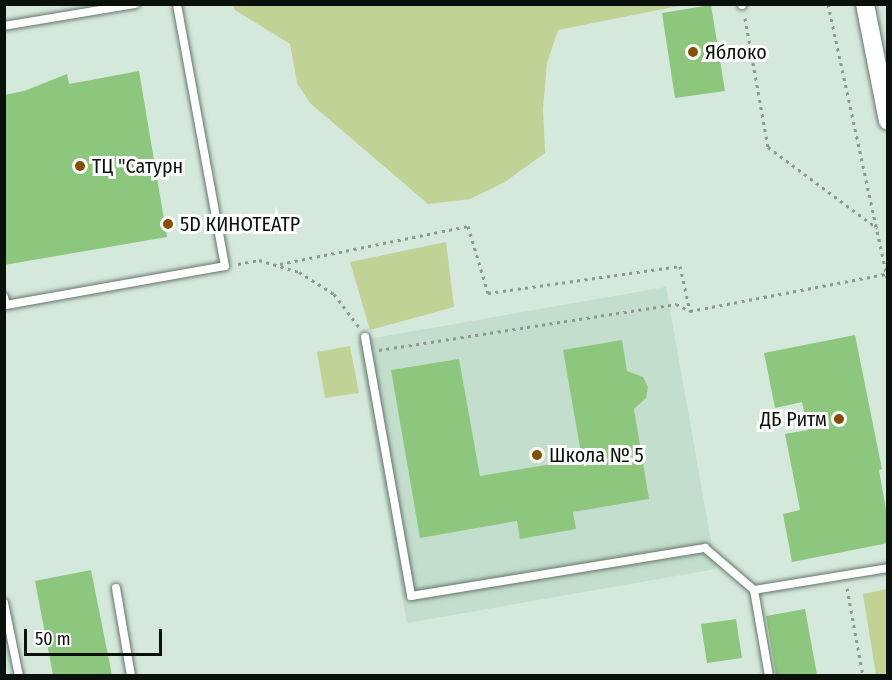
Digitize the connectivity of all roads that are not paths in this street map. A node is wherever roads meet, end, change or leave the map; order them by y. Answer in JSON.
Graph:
{"nodes":[{"id":1,"x":135,"y":4,"type":"edge"},
{"id":2,"x":177,"y":4,"type":"edge"},
{"id":3,"x":865,"y":4,"type":"edge"},
{"id":4,"x":4,"y":26,"type":"edge"},
{"id":5,"x":888,"y":121,"type":"edge"},
{"id":6,"x":4,"y":297,"type":"edge"},
{"id":7,"x":365,"y":337,"type":"road end"},
{"id":8,"x":888,"y":568,"type":"edge"},
{"id":9,"x":116,"y":588,"type":"dead end"},
{"id":10,"x":754,"y":590,"type":"junction"},
{"id":11,"x":4,"y":603,"type":"edge"},
{"id":12,"x":19,"y":675,"type":"edge"},
{"id":13,"x":131,"y":675,"type":"edge"},
{"id":14,"x":769,"y":675,"type":"edge"}],
"edges":[{"from":1,"to":4,"type":"lane"},
{"from":2,"to":6,"type":"lane"},
{"from":3,"to":5,"type":"street"},
{"from":7,"to":10,"type":"lane"},
{"from":8,"to":10,"type":"lane"},
{"from":9,"to":13,"type":"lane"},
{"from":10,"to":14,"type":"lane"},
{"from":11,"to":12,"type":"lane"}]}
